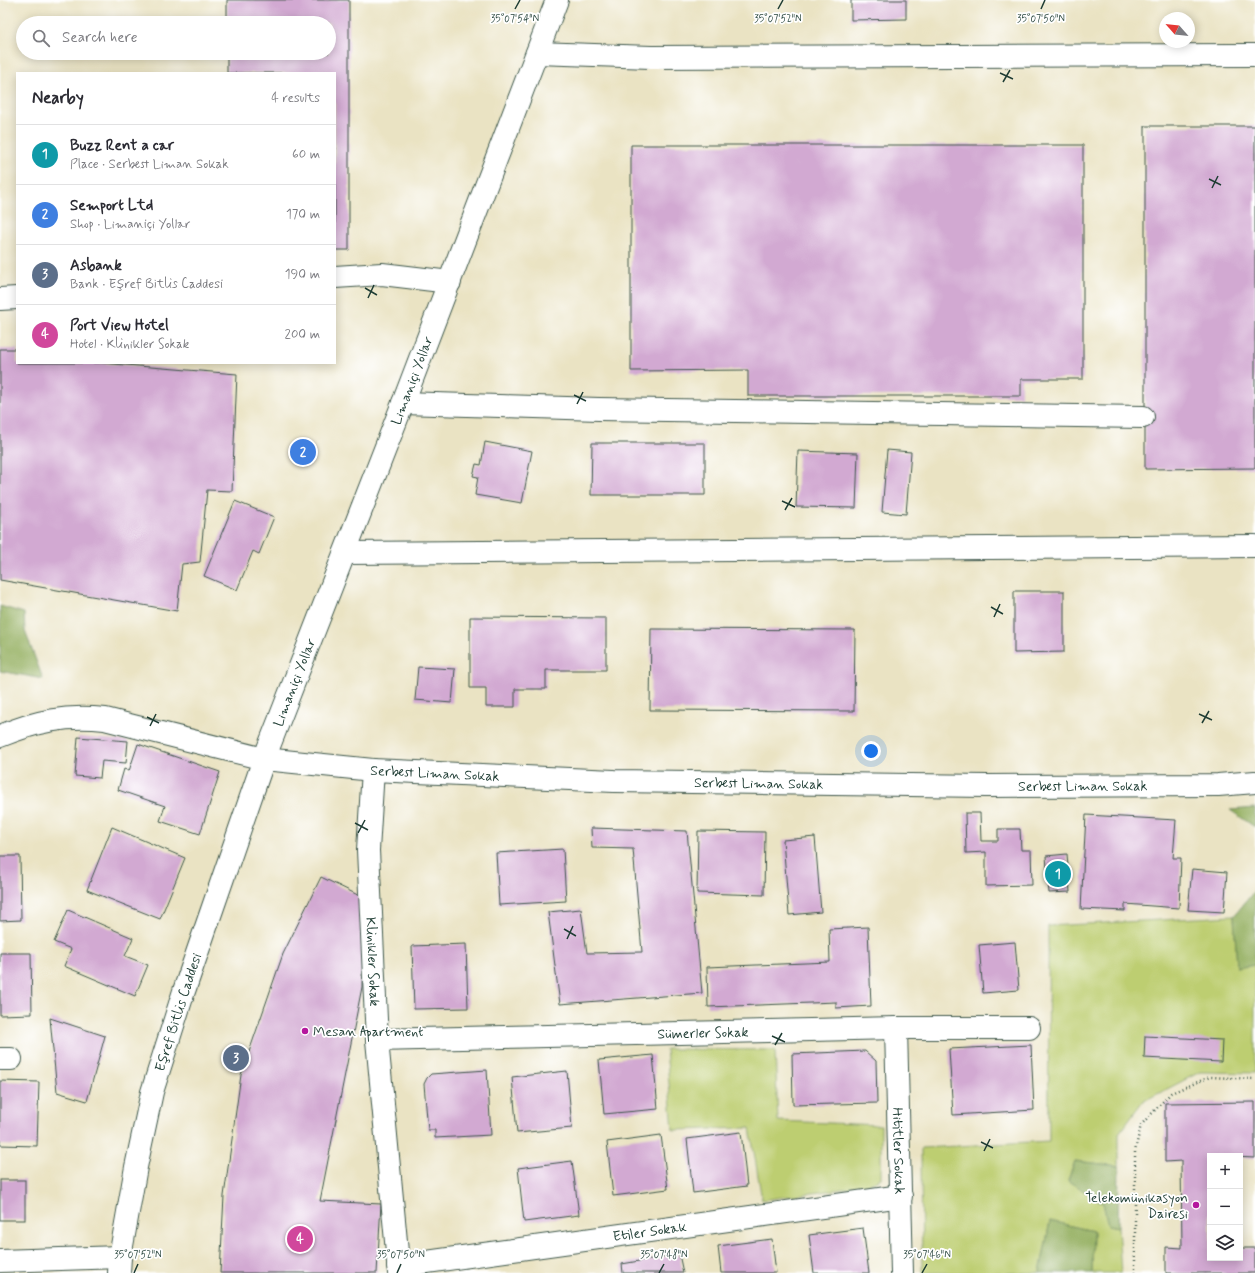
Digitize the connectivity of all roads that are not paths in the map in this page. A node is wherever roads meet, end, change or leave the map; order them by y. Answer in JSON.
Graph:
{"nodes":[{"id":1,"x":557,"y":0,"type":"edge"},
{"id":2,"x":537,"y":53,"type":"junction"},
{"id":3,"x":1255,"y":55,"type":"edge"},
{"id":4,"x":336,"y":278,"type":"edge"},
{"id":5,"x":450,"y":282,"type":"junction"},
{"id":6,"x":16,"y":298,"type":"edge"},
{"id":7,"x":0,"y":299,"type":"edge"},
{"id":8,"x":403,"y":403,"type":"junction"},
{"id":9,"x":1143,"y":417,"type":"dead end"},
{"id":10,"x":1255,"y":546,"type":"edge"},
{"id":11,"x":345,"y":553,"type":"junction"},
{"id":12,"x":0,"y":736,"type":"edge"},
{"id":13,"x":264,"y":759,"type":"junction"},
{"id":14,"x":373,"y":770,"type":"junction"},
{"id":15,"x":1255,"y":782,"type":"edge"},
{"id":16,"x":896,"y":1028,"type":"junction"},
{"id":17,"x":1029,"y":1028,"type":"dead end"},
{"id":18,"x":377,"y":1040,"type":"junction"},
{"id":19,"x":901,"y":1196,"type":"junction"},
{"id":20,"x":0,"y":1261,"type":"edge"},
{"id":21,"x":119,"y":1265,"type":"edge"},
{"id":22,"x":398,"y":1270,"type":"edge"},
{"id":23,"x":902,"y":1273,"type":"edge"}],
"edges":[{"from":1,"to":2,"type":"street","name":"Limaniçi Yollar"},
{"from":2,"to":3,"type":"street"},
{"from":2,"to":5,"type":"street","name":"Limaniçi Yollar"},
{"from":4,"to":5,"type":"street"},
{"from":5,"to":8,"type":"street","name":"Limaniçi Yollar"},
{"from":6,"to":7,"type":"street"},
{"from":8,"to":9,"type":"street"},
{"from":8,"to":11,"type":"street","name":"Limaniçi Yollar"},
{"from":10,"to":11,"type":"street"},
{"from":11,"to":13,"type":"street","name":"Limaniçi Yollar"},
{"from":12,"to":13,"type":"street","name":"Serbest Liman Sokak"},
{"from":13,"to":14,"type":"street","name":"Serbest Liman Sokak"},
{"from":13,"to":21,"type":"street","name":"Eşref Bitlis Caddesi"},
{"from":14,"to":15,"type":"street","name":"Serbest Liman Sokak"},
{"from":14,"to":18,"type":"street","name":"Klinikler Sokak"},
{"from":16,"to":17,"type":"street","name":"Sümerler Sokak"},
{"from":16,"to":18,"type":"street","name":"Sümerler Sokak"},
{"from":16,"to":19,"type":"street","name":"Hititler Sokak"},
{"from":18,"to":22,"type":"street","name":"Klinikler Sokak"},
{"from":19,"to":22,"type":"street","name":"Etiler Sokak"},
{"from":19,"to":23,"type":"street","name":"Hititler Sokak"},
{"from":20,"to":21,"type":"street"}]}
